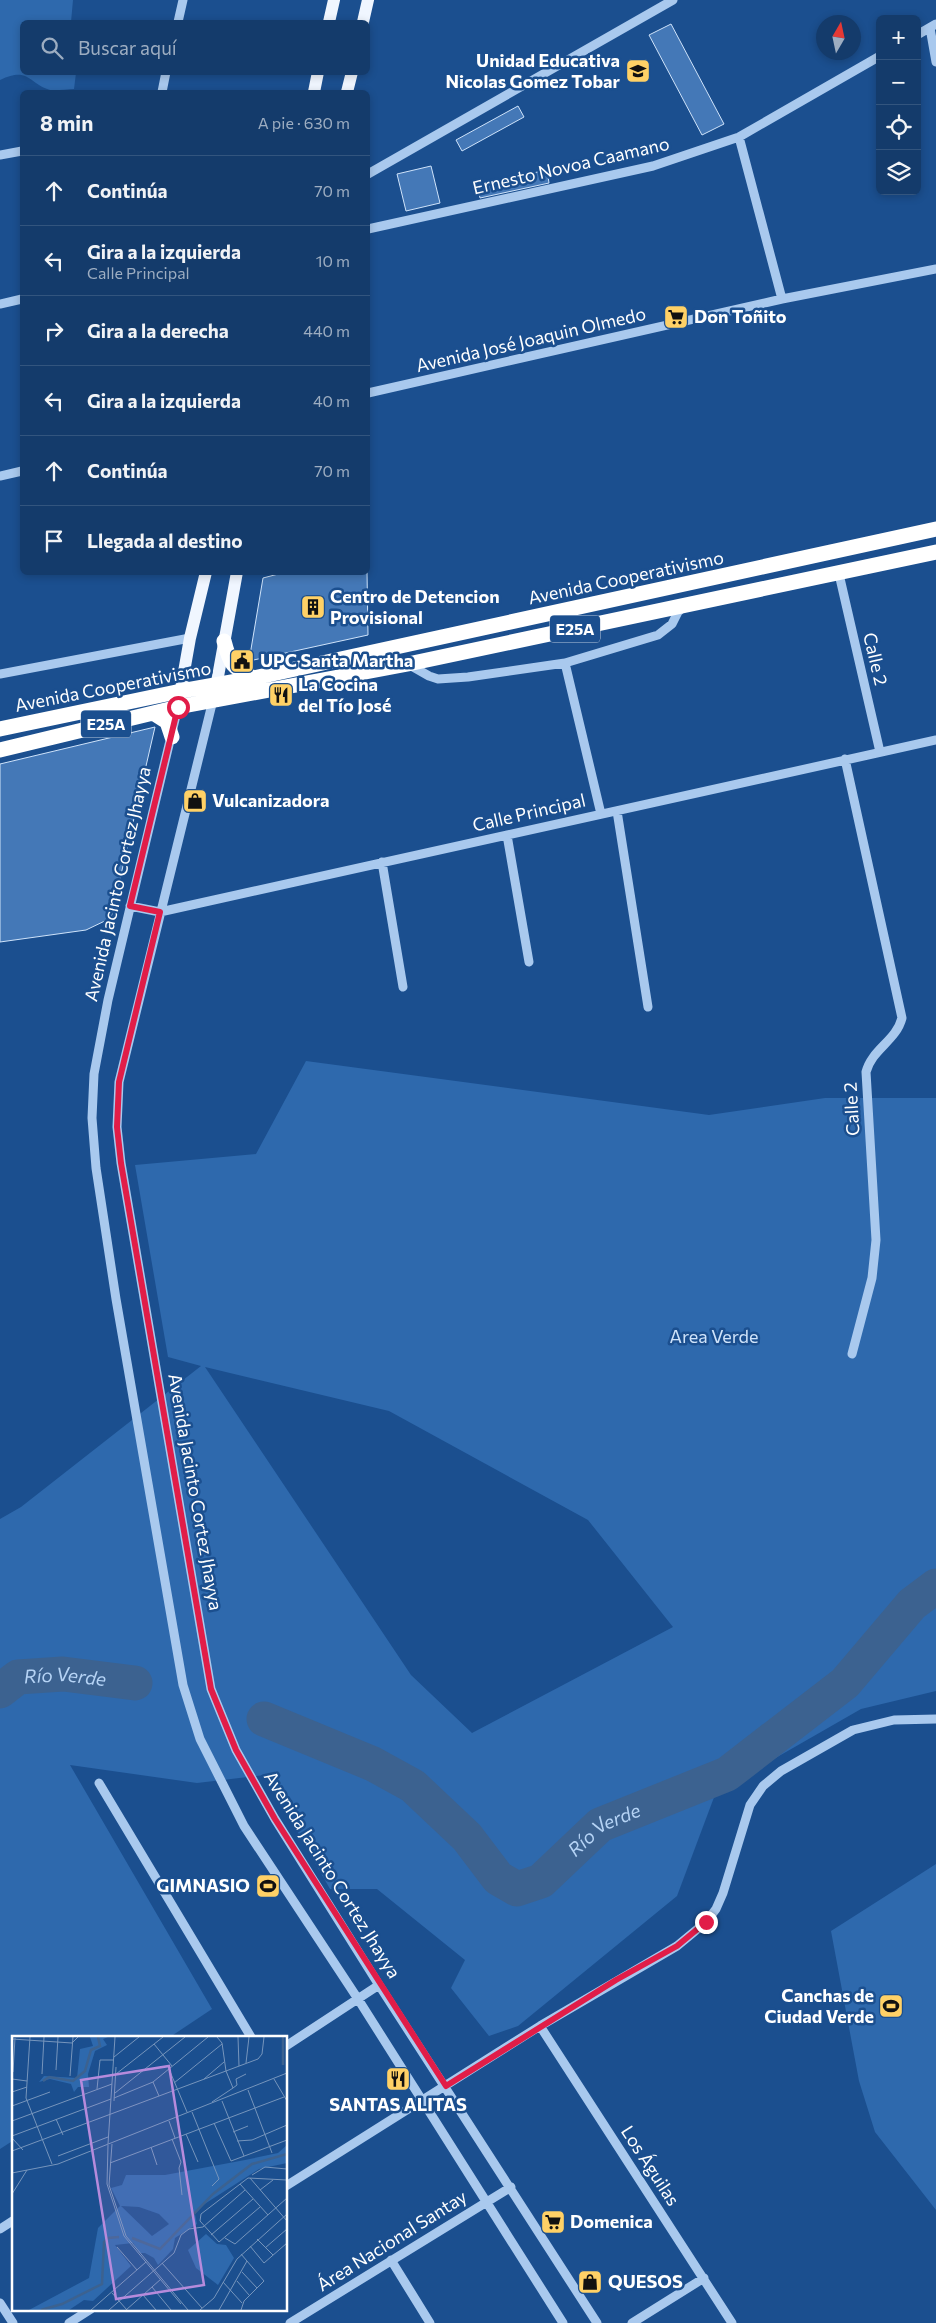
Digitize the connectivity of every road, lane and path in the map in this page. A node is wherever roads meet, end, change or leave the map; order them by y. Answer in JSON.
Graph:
{"nodes":[{"id":1,"x":183,"y":0,"type":"edge"},
{"id":2,"x":334,"y":0,"type":"edge"},
{"id":3,"x":368,"y":0,"type":"edge"},
{"id":4,"x":673,"y":0,"type":"edge"},
{"id":5,"x":178,"y":20,"type":"edge"},
{"id":6,"x":329,"y":20,"type":"edge"},
{"id":7,"x":363,"y":20,"type":"edge"},
{"id":8,"x":933,"y":26,"type":"edge"},
{"id":9,"x":921,"y":33,"type":"edge"},
{"id":10,"x":876,"y":58,"type":"edge"},
{"id":11,"x":936,"y":62,"type":"edge"},
{"id":12,"x":165,"y":75,"type":"edge"},
{"id":13,"x":317,"y":75,"type":"edge"},
{"id":14,"x":351,"y":75,"type":"edge"},
{"id":15,"x":162,"y":90,"type":"edge"},
{"id":16,"x":314,"y":90,"type":"edge"},
{"id":17,"x":348,"y":90,"type":"edge"},
{"id":18,"x":739,"y":136,"type":"junction"},
{"id":19,"x":20,"y":151,"type":"edge"},
{"id":20,"x":0,"y":155,"type":"edge"},
{"id":21,"x":370,"y":173,"type":"edge"},
{"id":22,"x":370,"y":229,"type":"edge"},
{"id":23,"x":936,"y":269,"type":"edge"},
{"id":24,"x":20,"y":299,"type":"edge"},
{"id":25,"x":782,"y":299,"type":"junction"},
{"id":26,"x":0,"y":304,"type":"edge"},
{"id":27,"x":370,"y":393,"type":"edge"},
{"id":28,"x":20,"y":471,"type":"edge"},
{"id":29,"x":0,"y":476,"type":"edge"},
{"id":30,"x":936,"y":529,"type":"edge"},
{"id":31,"x":936,"y":552,"type":"edge"},
{"id":32,"x":839,"y":574,"type":"junction"},
{"id":33,"x":205,"y":575,"type":"edge"},
{"id":34,"x":236,"y":575,"type":"edge"},
{"id":35,"x":684,"y":606,"type":"junction"},
{"id":36,"x":190,"y":638,"type":"junction"},
{"id":37,"x":224,"y":641,"type":"junction"},
{"id":38,"x":565,"y":663,"type":"junction"},
{"id":39,"x":408,"y":664,"type":"junction"},
{"id":40,"x":0,"y":674,"type":"edge"},
{"id":41,"x":254,"y":678,"type":"junction"},
{"id":42,"x":217,"y":685,"type":"junction"},
{"id":43,"x":181,"y":691,"type":"junction"},
{"id":44,"x":213,"y":700,"type":"junction"},
{"id":45,"x":178,"y":707,"type":"junction"},
{"id":46,"x":153,"y":713,"type":"junction"},
{"id":47,"x":0,"y":729,"type":"edge"},
{"id":48,"x":172,"y":737,"type":"junction"},
{"id":49,"x":936,"y":740,"type":"edge"},
{"id":50,"x":0,"y":750,"type":"edge"},
{"id":51,"x":880,"y":752,"type":"junction"},
{"id":52,"x":845,"y":759,"type":"junction"},
{"id":53,"x":617,"y":811,"type":"junction"},
{"id":54,"x":601,"y":814,"type":"junction"},
{"id":55,"x":507,"y":835,"type":"junction"},
{"id":56,"x":382,"y":862,"type":"junction"},
{"id":57,"x":130,"y":906,"type":"junction"},
{"id":58,"x":160,"y":912,"type":"junction"},
{"id":59,"x":529,"y":962,"type":"dead end"},
{"id":60,"x":403,"y":987,"type":"dead end"},
{"id":61,"x":648,"y":1007,"type":"dead end"},
{"id":62,"x":852,"y":1354,"type":"dead end"},
{"id":63,"x":936,"y":1719,"type":"edge"},
{"id":64,"x":99,"y":1783,"type":"dead end"},
{"id":65,"x":379,"y":1985,"type":"junction"},
{"id":66,"x":358,"y":1999,"type":"junction"},
{"id":67,"x":540,"y":2026,"type":"junction"},
{"id":68,"x":250,"y":2036,"type":"edge"},
{"id":69,"x":288,"y":2045,"type":"edge"},
{"id":70,"x":446,"y":2086,"type":"junction"},
{"id":71,"x":422,"y":2101,"type":"junction"},
{"id":72,"x":288,"y":2185,"type":"edge"},
{"id":73,"x":511,"y":2187,"type":"junction"},
{"id":74,"x":486,"y":2201,"type":"junction"},
{"id":75,"x":12,"y":2221,"type":"edge"},
{"id":76,"x":0,"y":2229,"type":"edge"},
{"id":77,"x":391,"y":2260,"type":"junction"},
{"id":78,"x":704,"y":2278,"type":"junction"},
{"id":79,"x":0,"y":2303,"type":"edge"},
{"id":80,"x":89,"y":2310,"type":"edge"},
{"id":81,"x":13,"y":2323,"type":"edge"},
{"id":82,"x":69,"y":2323,"type":"edge"},
{"id":83,"x":290,"y":2323,"type":"edge"},
{"id":84,"x":430,"y":2323,"type":"edge"},
{"id":85,"x":563,"y":2323,"type":"edge"},
{"id":86,"x":597,"y":2323,"type":"edge"},
{"id":87,"x":632,"y":2323,"type":"edge"},
{"id":88,"x":732,"y":2323,"type":"edge"}],
"edges":[{"from":1,"to":5,"type":"street"},
{"from":2,"to":6,"type":"main road"},
{"from":3,"to":7,"type":"main road"},
{"from":4,"to":21,"type":"street"},
{"from":8,"to":9,"type":"street"},
{"from":8,"to":11,"type":"street"},
{"from":10,"to":18,"type":"street","name":"Ernesto Novoa Caamano"},
{"from":12,"to":15,"type":"street"},
{"from":13,"to":16,"type":"main road"},
{"from":14,"to":17,"type":"main road"},
{"from":18,"to":22,"type":"street","name":"Ernesto Novoa Caamano"},
{"from":18,"to":25,"type":"street"},
{"from":19,"to":20,"type":"street"},
{"from":23,"to":25,"type":"street","name":"Avenida José Joaquin Olmedo"},
{"from":24,"to":26,"type":"street"},
{"from":25,"to":27,"type":"street","name":"Avenida José Joaquin Olmedo"},
{"from":28,"to":29,"type":"street"},
{"from":30,"to":41,"type":"highway","name":"Avenida Cooperativismo","number":"E25A"},
{"from":31,"to":32,"type":"highway","name":"Avenida Cooperativismo","number":"E25A"},
{"from":32,"to":35,"type":"highway","name":"Avenida Cooperativismo","number":"E25A"},
{"from":32,"to":51,"type":"street","name":"Calle 2"},
{"from":33,"to":36,"type":"main road","name":"Avenida Jacinto Cortez Jhayya"},
{"from":34,"to":37,"type":"main road","name":"Avenida Jacinto Cortez Jhayya"},
{"from":35,"to":38,"type":"street"},
{"from":35,"to":39,"type":"highway","name":"Avenida Cooperativismo","number":"E25A"},
{"from":36,"to":40,"type":"street"},
{"from":36,"to":43,"type":"main road","name":"Avenida Jacinto Cortez Jhayya"},
{"from":37,"to":41,"type":"highway"},
{"from":37,"to":42,"type":"main road","name":"Avenida Jacinto Cortez Jhayya"},
{"from":38,"to":39,"type":"street"},
{"from":38,"to":54,"type":"street"},
{"from":39,"to":44,"type":"highway","name":"Avenida Cooperativismo","number":"E25A"},
{"from":41,"to":42,"type":"highway","name":"Avenida Cooperativismo","number":"E25A"},
{"from":42,"to":43,"type":"highway","name":"Avenida Cooperativismo","number":"E25A"},
{"from":42,"to":44,"type":"main road","name":"Avenida Jacinto Cortez Jhayya"},
{"from":43,"to":45,"type":"main road","name":"Avenida Jacinto Cortez Jhayya"},
{"from":43,"to":47,"type":"highway","name":"Avenida Cooperativismo","number":"E25A"},
{"from":44,"to":45,"type":"highway","name":"Avenida Cooperativismo","number":"E25A"},
{"from":44,"to":58,"type":"street","name":"Avenida Jacinto Cortez Jhayya"},
{"from":45,"to":46,"type":"highway","name":"Avenida Cooperativismo","number":"E25A"},
{"from":45,"to":48,"type":"street","name":"Avenida Jacinto Cortez Jhayya"},
{"from":46,"to":48,"type":"highway"},
{"from":46,"to":50,"type":"highway","name":"Avenida Cooperativismo","number":"E25A"},
{"from":48,"to":57,"type":"street","name":"Avenida Jacinto Cortez Jhayya"},
{"from":49,"to":51,"type":"street","name":"Calle Principal"},
{"from":51,"to":52,"type":"street","name":"Calle Principal"},
{"from":52,"to":53,"type":"street","name":"Calle Principal"},
{"from":52,"to":62,"type":"street","name":"Calle 2"},
{"from":53,"to":54,"type":"street","name":"Calle Principal"},
{"from":53,"to":61,"type":"street"},
{"from":54,"to":55,"type":"street","name":"Calle Principal"},
{"from":55,"to":56,"type":"street","name":"Calle Principal"},
{"from":55,"to":59,"type":"street"},
{"from":56,"to":58,"type":"street","name":"Calle Principal"},
{"from":56,"to":60,"type":"street"},
{"from":57,"to":58,"type":"street","name":"Calle Principal"},
{"from":57,"to":66,"type":"street","name":"Avenida Jacinto Cortez Jhayya"},
{"from":58,"to":65,"type":"street","name":"Avenida Jacinto Cortez Jhayya"},
{"from":63,"to":67,"type":"street"},
{"from":64,"to":68,"type":"street"},
{"from":65,"to":66,"type":"street"},
{"from":65,"to":70,"type":"street","name":"Avenida Jacinto Cortez Jhayya"},
{"from":66,"to":69,"type":"street"},
{"from":66,"to":71,"type":"street","name":"Avenida Jacinto Cortez Jhayya"},
{"from":67,"to":70,"type":"street"},
{"from":67,"to":78,"type":"street","name":"Los Águilas"},
{"from":70,"to":71,"type":"street"},
{"from":70,"to":73,"type":"street","name":"Avenida Jacinto Cortez Jhayya"},
{"from":71,"to":72,"type":"street"},
{"from":71,"to":74,"type":"street","name":"Avenida Jacinto Cortez Jhayya"},
{"from":73,"to":74,"type":"street","name":"Área Nacional Santay"},
{"from":73,"to":86,"type":"street","name":"Avenida Jacinto Cortez Jhayya"},
{"from":74,"to":77,"type":"street","name":"Área Nacional Santay"},
{"from":74,"to":85,"type":"street","name":"Avenida Jacinto Cortez Jhayya"},
{"from":75,"to":76,"type":"street"},
{"from":77,"to":83,"type":"street","name":"Área Nacional Santay"},
{"from":77,"to":84,"type":"street"},
{"from":78,"to":87,"type":"street"},
{"from":78,"to":88,"type":"street","name":"Los Águilas"},
{"from":79,"to":81,"type":"street"},
{"from":80,"to":82,"type":"street"}]}
